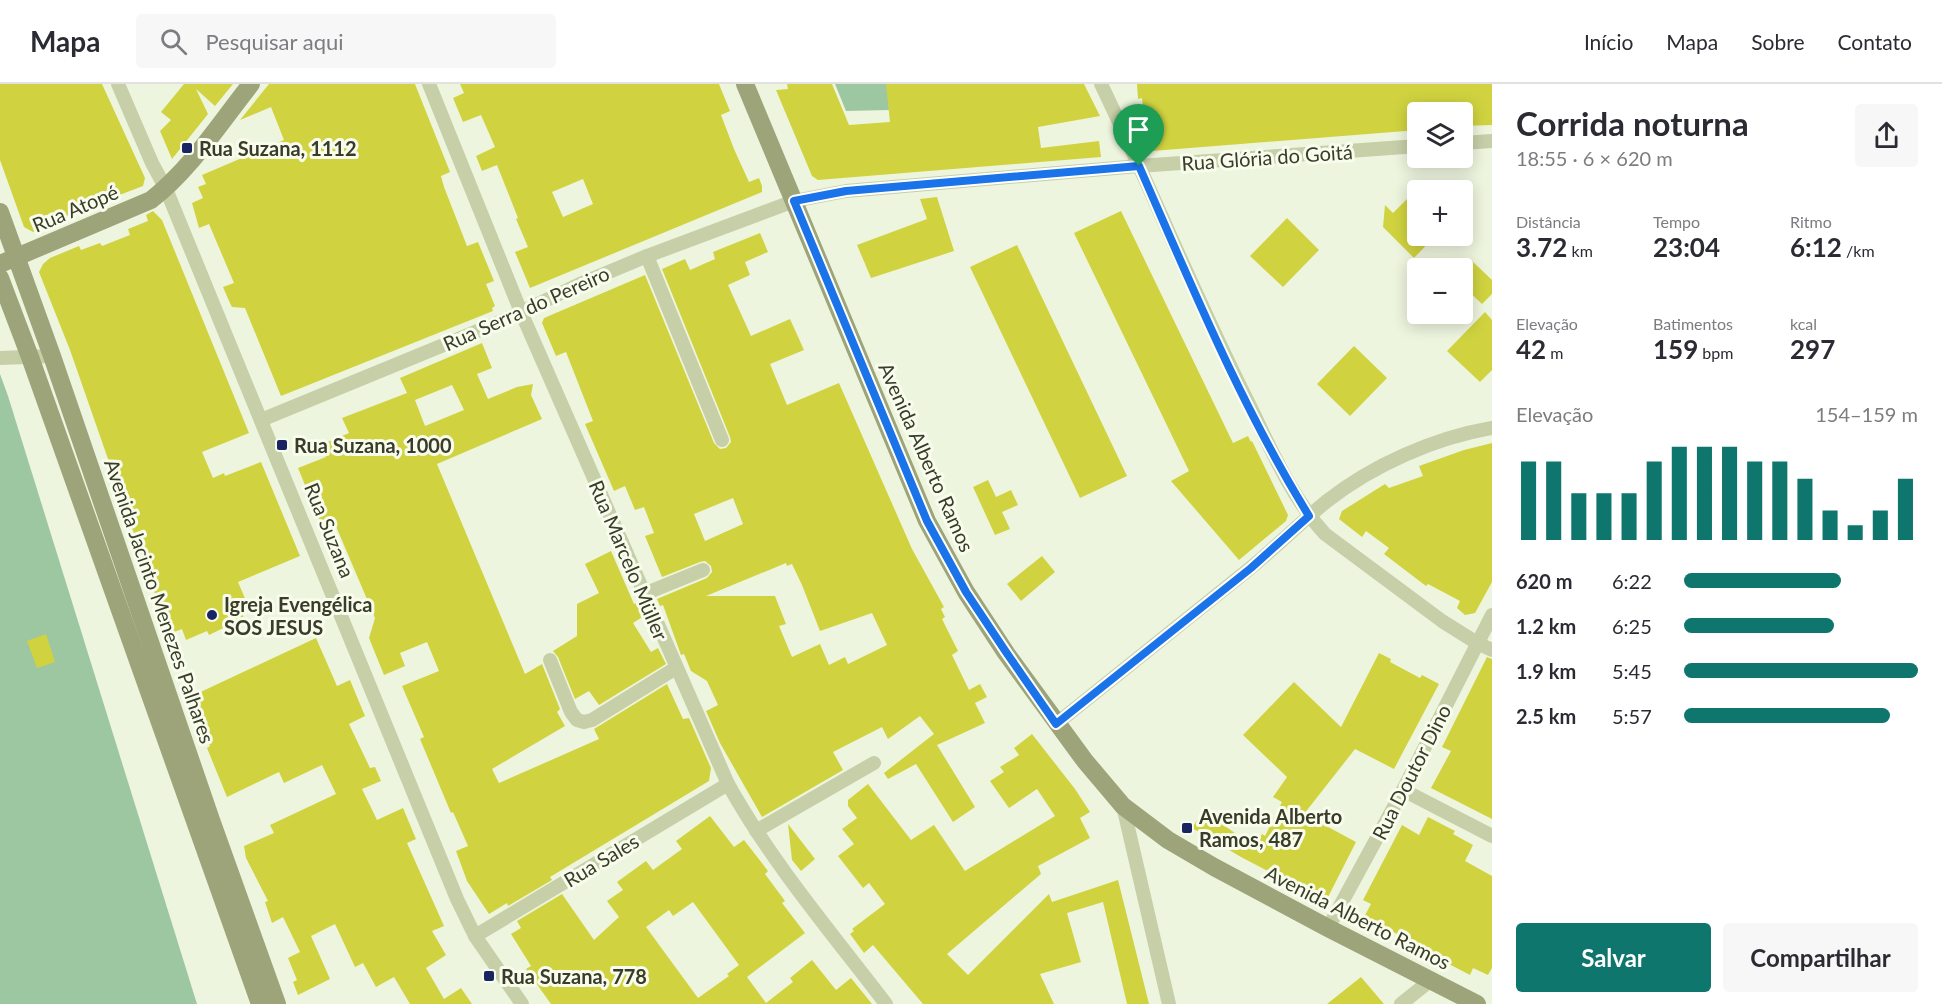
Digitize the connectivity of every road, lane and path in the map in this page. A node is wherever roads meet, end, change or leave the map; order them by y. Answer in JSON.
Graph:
{"nodes":[{"id":1,"x":118,"y":84,"type":"edge"},
{"id":2,"x":251,"y":84,"type":"edge"},
{"id":3,"x":429,"y":84,"type":"edge"},
{"id":4,"x":745,"y":84,"type":"edge"},
{"id":5,"x":1101,"y":84,"type":"edge"},
{"id":6,"x":1492,"y":141,"type":"edge"},
{"id":7,"x":1473,"y":142,"type":"edge"},
{"id":8,"x":1407,"y":148,"type":"edge"},
{"id":9,"x":1139,"y":166,"type":"junction"},
{"id":10,"x":166,"y":189,"type":"junction"},
{"id":11,"x":794,"y":201,"type":"junction"},
{"id":12,"x":0,"y":212,"type":"edge"},
{"id":13,"x":647,"y":256,"type":"junction"},
{"id":14,"x":8,"y":261,"type":"edge"},
{"id":15,"x":0,"y":278,"type":"edge"},
{"id":16,"x":521,"y":312,"type":"junction"},
{"id":17,"x":52,"y":356,"type":"junction"},
{"id":18,"x":30,"y":357,"type":"junction"},
{"id":19,"x":0,"y":358,"type":"edge"},
{"id":20,"x":261,"y":420,"type":"junction"},
{"id":21,"x":1492,"y":428,"type":"edge"},
{"id":22,"x":722,"y":440,"type":"dead end"},
{"id":23,"x":1309,"y":516,"type":"junction"},
{"id":24,"x":703,"y":570,"type":"dead end"},
{"id":25,"x":644,"y":594,"type":"junction"},
{"id":26,"x":1492,"y":615,"type":"edge"},
{"id":27,"x":147,"y":634,"type":"junction"},
{"id":28,"x":130,"y":641,"type":"junction"},
{"id":29,"x":1477,"y":643,"type":"junction"},
{"id":30,"x":1492,"y":650,"type":"edge"},
{"id":31,"x":549,"y":660,"type":"dead end"},
{"id":32,"x":676,"y":668,"type":"junction"},
{"id":33,"x":1056,"y":724,"type":"junction"},
{"id":34,"x":874,"y":763,"type":"dead end"},
{"id":35,"x":728,"y":784,"type":"junction"},
{"id":36,"x":1403,"y":790,"type":"junction"},
{"id":37,"x":1123,"y":806,"type":"junction"},
{"id":38,"x":756,"y":831,"type":"junction"},
{"id":39,"x":1492,"y":836,"type":"edge"},
{"id":40,"x":1328,"y":928,"type":"junction"},
{"id":41,"x":243,"y":934,"type":"junction"},
{"id":42,"x":475,"y":936,"type":"junction"},
{"id":43,"x":1431,"y":980,"type":"junction"},
{"id":44,"x":260,"y":1004,"type":"edge"},
{"id":45,"x":277,"y":1004,"type":"edge"},
{"id":46,"x":522,"y":1004,"type":"edge"},
{"id":47,"x":886,"y":1004,"type":"edge"},
{"id":48,"x":1169,"y":1004,"type":"edge"},
{"id":49,"x":1401,"y":1004,"type":"edge"},
{"id":50,"x":1477,"y":1004,"type":"edge"}],
"edges":[{"from":1,"to":10,"type":"street","name":"Rua Suzana"},
{"from":2,"to":10,"type":"main road"},
{"from":3,"to":16,"type":"street","name":"Rua Marcelo Müller"},
{"from":4,"to":11,"type":"main road","name":"Avenida Alberto Ramos"},
{"from":5,"to":9,"type":"street"},
{"from":6,"to":7,"type":"street"},
{"from":8,"to":9,"type":"street","name":"Rua Glória do Goitá"},
{"from":9,"to":11,"type":"street","name":"Rua Glória do Goitá"},
{"from":9,"to":23,"type":"street"},
{"from":10,"to":14,"type":"main road","name":"Rua Atopé"},
{"from":10,"to":20,"type":"street","name":"Rua Suzana"},
{"from":11,"to":13,"type":"street","name":"Rua Serra do Pereiro"},
{"from":11,"to":33,"type":"main road","name":"Avenida Alberto Ramos"},
{"from":12,"to":14,"type":"main road","name":"Avenida Jacinto Menezes Palhares"},
{"from":13,"to":16,"type":"street","name":"Rua Serra do Pereiro"},
{"from":13,"to":22,"type":"street"},
{"from":14,"to":17,"type":"main road","name":"Avenida Jacinto Menezes Palhares"},
{"from":15,"to":18,"type":"main road","name":"Avenida Jacinto Menezes Palhares"},
{"from":16,"to":20,"type":"street","name":"Rua Serra do Pereiro"},
{"from":16,"to":25,"type":"street","name":"Rua Marcelo Müller"},
{"from":17,"to":18,"type":"street"},
{"from":17,"to":27,"type":"main road","name":"Avenida Jacinto Menezes Palhares"},
{"from":18,"to":19,"type":"street"},
{"from":18,"to":28,"type":"main road","name":"Avenida Jacinto Menezes Palhares"},
{"from":20,"to":42,"type":"street","name":"Rua Suzana"},
{"from":21,"to":23,"type":"street"},
{"from":23,"to":29,"type":"street"},
{"from":23,"to":33,"type":"street"},
{"from":24,"to":25,"type":"street"},
{"from":25,"to":32,"type":"street","name":"Rua Marcelo Müller"},
{"from":26,"to":29,"type":"street","name":"Rua Doutor Dino"},
{"from":27,"to":28,"type":"main road"},
{"from":27,"to":41,"type":"main road","name":"Avenida Jacinto Menezes Palhares"},
{"from":28,"to":41,"type":"main road","name":"Avenida Jacinto Menezes Palhares"},
{"from":29,"to":30,"type":"street"},
{"from":29,"to":36,"type":"street","name":"Rua Doutor Dino"},
{"from":31,"to":32,"type":"street"},
{"from":32,"to":35,"type":"street","name":"Rua Marcelo Müller"},
{"from":33,"to":37,"type":"main road","name":"Avenida Alberto Ramos"},
{"from":34,"to":38,"type":"street"},
{"from":35,"to":38,"type":"street","name":"Rua Marcelo Müller"},
{"from":35,"to":42,"type":"street","name":"Rua Sales"},
{"from":36,"to":39,"type":"street"},
{"from":36,"to":40,"type":"street","name":"Rua Doutor Dino"},
{"from":37,"to":40,"type":"main road","name":"Avenida Alberto Ramos"},
{"from":37,"to":48,"type":"street"},
{"from":38,"to":47,"type":"street","name":"Rua Marcelo Müller"},
{"from":40,"to":43,"type":"main road","name":"Avenida Alberto Ramos"},
{"from":41,"to":44,"type":"main road","name":"Avenida Jacinto Menezes Palhares"},
{"from":41,"to":45,"type":"main road","name":"Avenida Jacinto Menezes Palhares"},
{"from":42,"to":46,"type":"street","name":"Rua Suzana"},
{"from":43,"to":49,"type":"street"},
{"from":43,"to":50,"type":"main road","name":"Avenida Alberto Ramos"}]}
